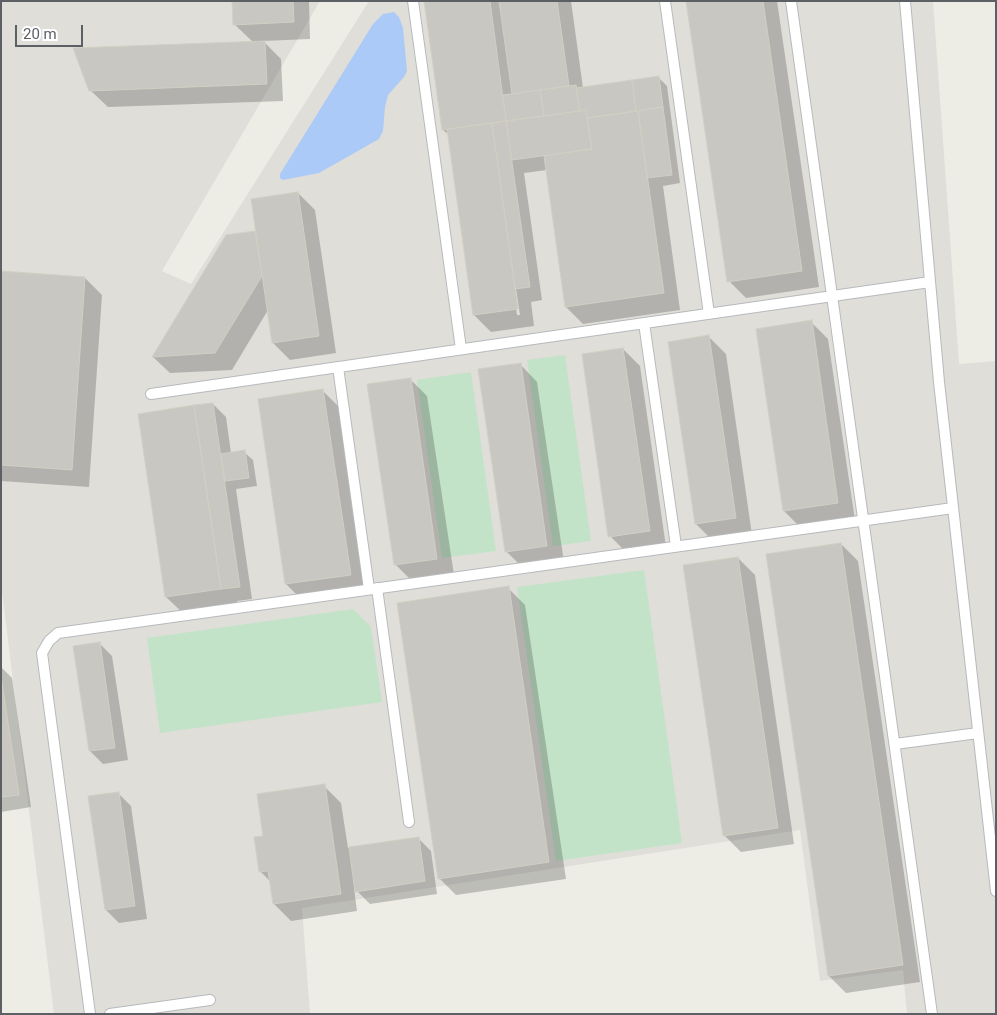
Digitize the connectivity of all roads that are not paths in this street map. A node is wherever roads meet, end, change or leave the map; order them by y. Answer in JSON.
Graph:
{"nodes":[{"id":1,"x":413,"y":1,"type":"edge"},
{"id":2,"x":665,"y":1,"type":"edge"},
{"id":3,"x":791,"y":1,"type":"edge"},
{"id":4,"x":905,"y":1,"type":"edge"},
{"id":5,"x":930,"y":282,"type":"junction"},
{"id":6,"x":832,"y":296,"type":"junction"},
{"id":7,"x":709,"y":314,"type":"junction"},
{"id":8,"x":644,"y":323,"type":"junction"},
{"id":9,"x":461,"y":349,"type":"junction"},
{"id":10,"x":338,"y":367,"type":"junction"},
{"id":11,"x":151,"y":394,"type":"dead end"},
{"id":12,"x":953,"y":508,"type":"junction"},
{"id":13,"x":863,"y":520,"type":"junction"},
{"id":14,"x":676,"y":546,"type":"junction"},
{"id":15,"x":373,"y":588,"type":"junction"},
{"id":16,"x":978,"y":733,"type":"junction"},
{"id":17,"x":894,"y":744,"type":"junction"},
{"id":18,"x":409,"y":822,"type":"dead end"},
{"id":19,"x":996,"y":891,"type":"edge"},
{"id":20,"x":210,"y":1000,"type":"dead end"},
{"id":21,"x":90,"y":1014,"type":"edge"},
{"id":22,"x":110,"y":1014,"type":"edge"},
{"id":23,"x":932,"y":1014,"type":"edge"}],
"edges":[{"from":1,"to":9,"type":"lane"},
{"from":2,"to":7,"type":"lane"},
{"from":3,"to":6,"type":"lane"},
{"from":4,"to":5,"type":"lane"},
{"from":5,"to":6,"type":"lane"},
{"from":5,"to":12,"type":"lane"},
{"from":6,"to":7,"type":"lane"},
{"from":6,"to":13,"type":"lane"},
{"from":7,"to":8,"type":"lane"},
{"from":8,"to":9,"type":"lane"},
{"from":8,"to":14,"type":"lane"},
{"from":9,"to":10,"type":"lane"},
{"from":10,"to":11,"type":"lane"},
{"from":10,"to":15,"type":"lane"},
{"from":12,"to":13,"type":"lane"},
{"from":12,"to":16,"type":"lane"},
{"from":13,"to":14,"type":"lane"},
{"from":13,"to":17,"type":"lane"},
{"from":14,"to":15,"type":"lane"},
{"from":15,"to":18,"type":"lane"},
{"from":15,"to":21,"type":"lane"},
{"from":16,"to":17,"type":"lane"},
{"from":16,"to":19,"type":"lane"},
{"from":17,"to":23,"type":"lane"},
{"from":20,"to":22,"type":"lane"}]}
